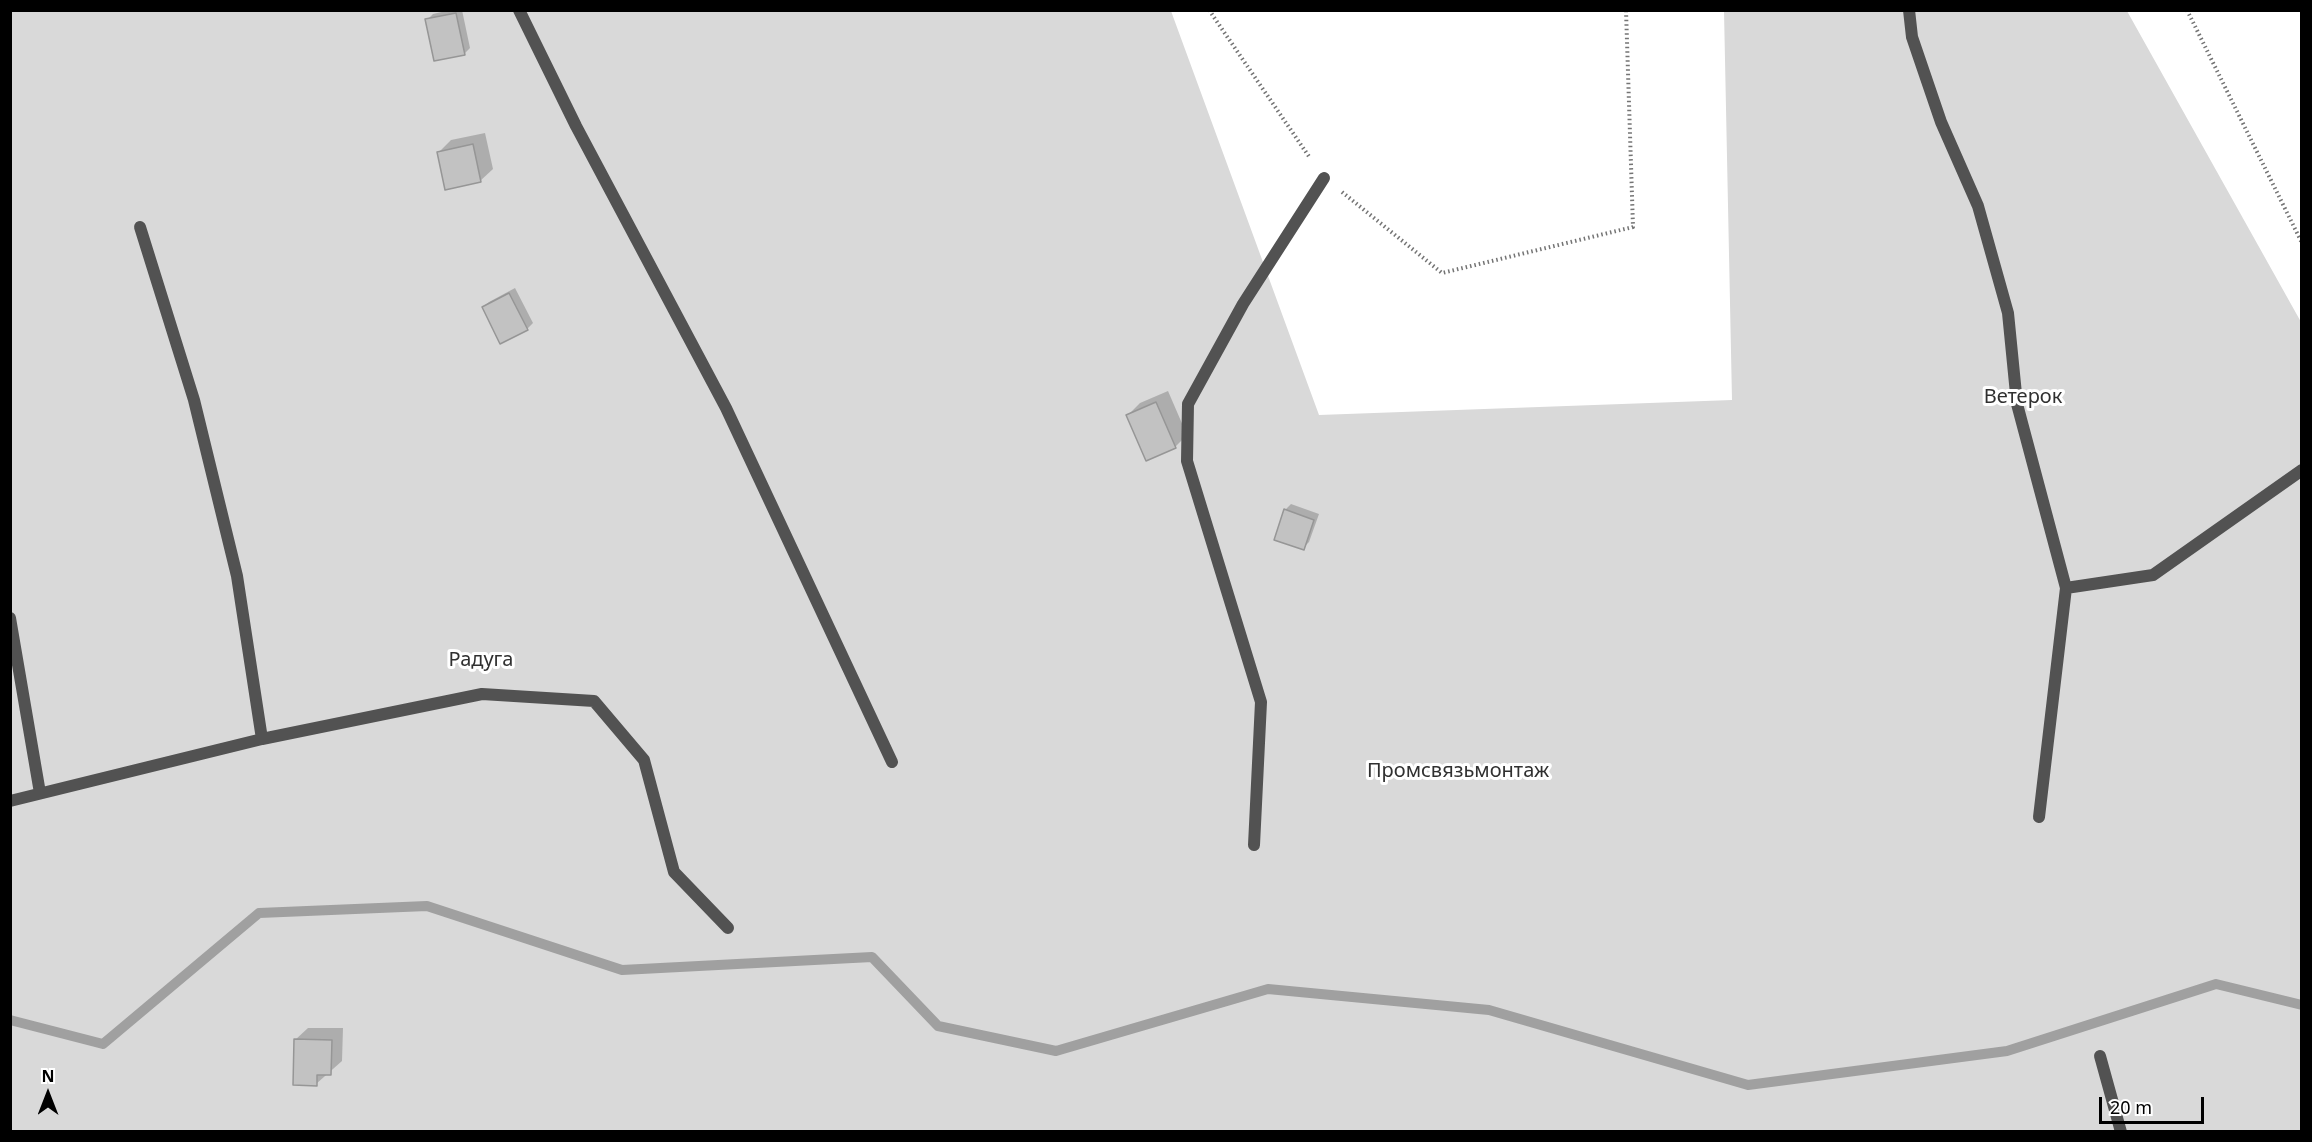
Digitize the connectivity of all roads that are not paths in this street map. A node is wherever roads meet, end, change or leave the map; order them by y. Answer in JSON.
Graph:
{"nodes":[{"id":1,"x":519,"y":10,"type":"edge"},
{"id":2,"x":1910,"y":10,"type":"edge"},
{"id":3,"x":1324,"y":177,"type":"road end"},
{"id":4,"x":140,"y":227,"type":"dead end"},
{"id":5,"x":2301,"y":470,"type":"edge"},
{"id":6,"x":2066,"y":588,"type":"junction"},
{"id":7,"x":10,"y":618,"type":"edge"},
{"id":8,"x":261,"y":739,"type":"junction"},
{"id":9,"x":892,"y":762,"type":"dead end"},
{"id":10,"x":40,"y":793,"type":"junction"},
{"id":11,"x":10,"y":801,"type":"edge"},
{"id":12,"x":2039,"y":817,"type":"dead end"},
{"id":13,"x":1254,"y":845,"type":"dead end"},
{"id":14,"x":728,"y":928,"type":"dead end"},
{"id":15,"x":2100,"y":1056,"type":"dead end"},
{"id":16,"x":2121,"y":1131,"type":"edge"}],
"edges":[{"from":1,"to":9,"type":"lane"},
{"from":2,"to":6,"type":"lane"},
{"from":3,"to":13,"type":"lane"},
{"from":4,"to":8,"type":"lane"},
{"from":5,"to":6,"type":"lane"},
{"from":6,"to":12,"type":"lane"},
{"from":7,"to":10,"type":"lane"},
{"from":8,"to":10,"type":"lane"},
{"from":8,"to":14,"type":"lane"},
{"from":10,"to":11,"type":"lane"},
{"from":15,"to":16,"type":"lane"}]}
